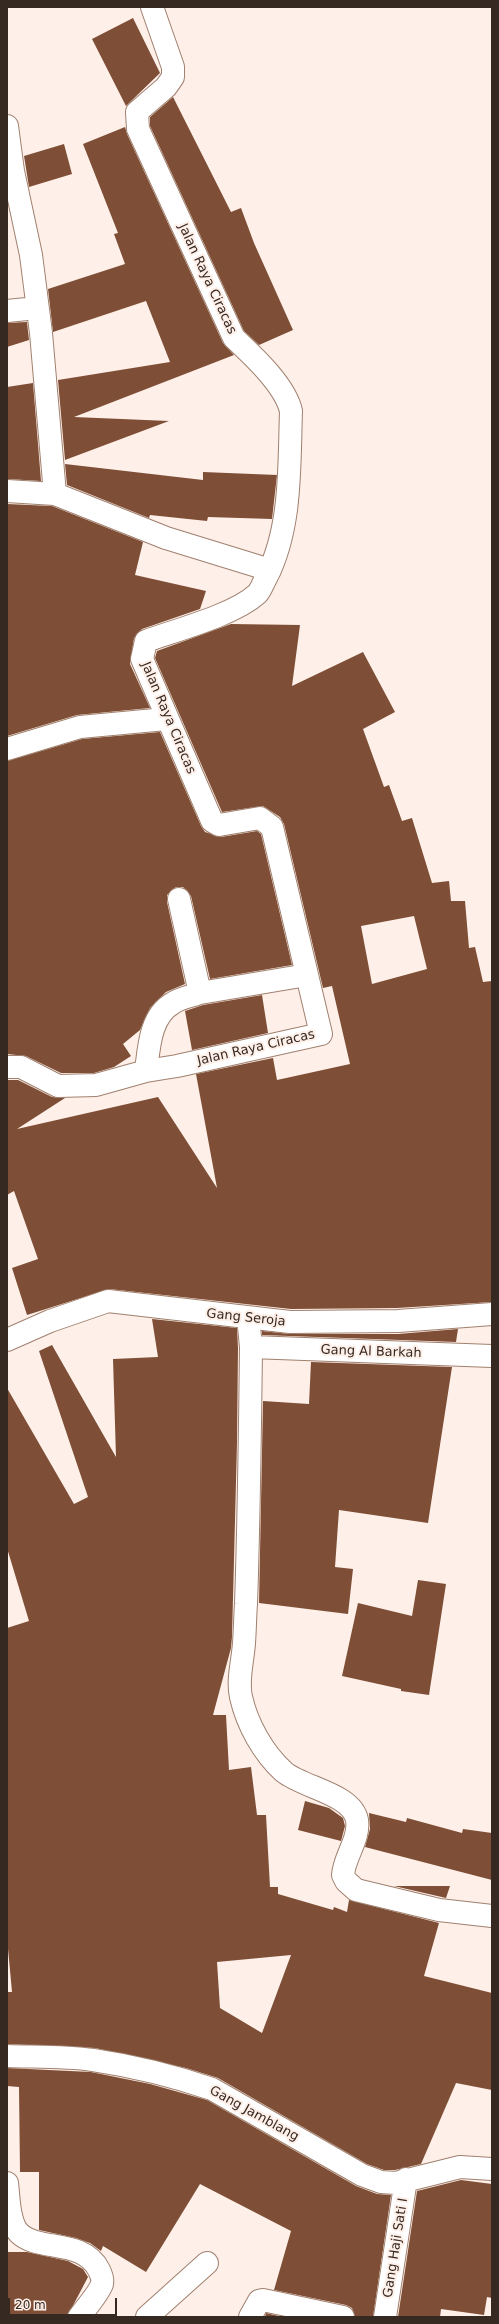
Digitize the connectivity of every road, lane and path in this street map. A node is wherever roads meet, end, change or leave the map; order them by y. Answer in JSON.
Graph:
{"nodes":[{"id":1,"x":152,"y":7,"type":"edge"},
{"id":2,"x":7,"y":126,"type":"edge"},
{"id":3,"x":37,"y":308,"type":"junction"},
{"id":4,"x":7,"y":311,"type":"edge"},
{"id":5,"x":7,"y":491,"type":"edge"},
{"id":6,"x":55,"y":494,"type":"junction"},
{"id":7,"x":270,"y":570,"type":"junction"},
{"id":8,"x":166,"y":719,"type":"junction"},
{"id":9,"x":7,"y":749,"type":"edge"},
{"id":10,"x":179,"y":899,"type":"dead end"},
{"id":11,"x":307,"y":975,"type":"junction"},
{"id":12,"x":200,"y":993,"type":"junction"},
{"id":13,"x":7,"y":1067,"type":"edge"},
{"id":14,"x":146,"y":1070,"type":"junction"},
{"id":15,"x":492,"y":1314,"type":"edge"},
{"id":16,"x":248,"y":1318,"type":"junction"},
{"id":17,"x":7,"y":1340,"type":"edge"},
{"id":18,"x":251,"y":1347,"type":"junction"},
{"id":19,"x":492,"y":1356,"type":"edge"},
{"id":20,"x":492,"y":1916,"type":"edge"},
{"id":21,"x":7,"y":2056,"type":"edge"},
{"id":22,"x":492,"y":2169,"type":"edge"},
{"id":23,"x":406,"y":2179,"type":"junction"},
{"id":24,"x":7,"y":2183,"type":"edge"},
{"id":25,"x":207,"y":2263,"type":"dead end"},
{"id":26,"x":79,"y":2317,"type":"edge"},
{"id":27,"x":148,"y":2317,"type":"edge"},
{"id":28,"x":250,"y":2317,"type":"edge"},
{"id":29,"x":343,"y":2317,"type":"edge"},
{"id":30,"x":385,"y":2317,"type":"edge"}],
"edges":[{"from":1,"to":7,"type":"street","name":"Jalan Raya Ciracas"},
{"from":2,"to":3,"type":"street"},
{"from":3,"to":4,"type":"street"},
{"from":3,"to":6,"type":"street"},
{"from":5,"to":6,"type":"street"},
{"from":6,"to":7,"type":"street"},
{"from":7,"to":8,"type":"street","name":"Jalan Raya Ciracas"},
{"from":8,"to":9,"type":"street"},
{"from":8,"to":11,"type":"street","name":"Jalan Raya Ciracas"},
{"from":10,"to":12,"type":"street"},
{"from":11,"to":12,"type":"street"},
{"from":11,"to":14,"type":"street","name":"Jalan Raya Ciracas"},
{"from":12,"to":14,"type":"street"},
{"from":13,"to":14,"type":"street","name":"Jalan Raya Ciracas"},
{"from":15,"to":16,"type":"street","name":"Gang Seroja"},
{"from":16,"to":17,"type":"street","name":"Gang Seroja"},
{"from":16,"to":18,"type":"street"},
{"from":18,"to":19,"type":"street","name":"Gang Al Barkah"},
{"from":18,"to":20,"type":"street"},
{"from":21,"to":23,"type":"street","name":"Gang Jamblang"},
{"from":22,"to":23,"type":"street","name":"Gang Jamblang"},
{"from":23,"to":30,"type":"street","name":"Gang Haji Sati I"},
{"from":24,"to":26,"type":"street"},
{"from":25,"to":27,"type":"street"},
{"from":28,"to":29,"type":"street"}]}
